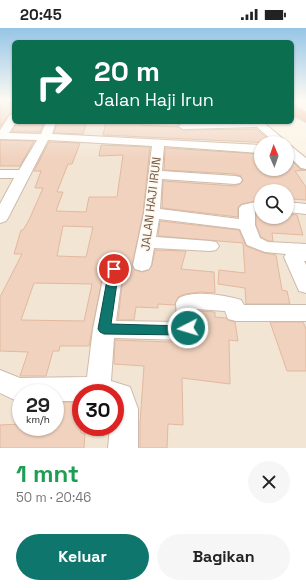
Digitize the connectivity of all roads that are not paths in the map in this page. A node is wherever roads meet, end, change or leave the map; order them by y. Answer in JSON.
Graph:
{"nodes":[{"id":1,"x":12,"y":120,"type":"edge"},
{"id":2,"x":51,"y":124,"type":"edge"},
{"id":3,"x":182,"y":124,"type":"edge"},
{"id":4,"x":259,"y":124,"type":"edge"},
{"id":5,"x":0,"y":136,"type":"edge"},
{"id":6,"x":45,"y":136,"type":"junction"},
{"id":7,"x":273,"y":136,"type":"edge"},
{"id":8,"x":158,"y":143,"type":"junction"},
{"id":9,"x":183,"y":144,"type":"junction"},
{"id":10,"x":254,"y":148,"type":"edge"},
{"id":11,"x":294,"y":155,"type":"edge"},
{"id":12,"x":306,"y":165,"type":"edge"},
{"id":13,"x":0,"y":174,"type":"edge"},
{"id":14,"x":23,"y":174,"type":"junction"},
{"id":15,"x":155,"y":175,"type":"junction"},
{"id":16,"x":235,"y":180,"type":"dead end"},
{"id":17,"x":254,"y":206,"type":"edge"},
{"id":18,"x":294,"y":208,"type":"edge"},
{"id":19,"x":306,"y":209,"type":"edge"},
{"id":20,"x":152,"y":213,"type":"junction"},
{"id":21,"x":0,"y":218,"type":"edge"},
{"id":22,"x":247,"y":225,"type":"junction"},
{"id":23,"x":148,"y":242,"type":"junction"},
{"id":24,"x":210,"y":246,"type":"dead end"},
{"id":25,"x":306,"y":250,"type":"edge"},
{"id":26,"x":306,"y":255,"type":"edge"},
{"id":27,"x":142,"y":265,"type":"dead end"},
{"id":28,"x":114,"y":269,"type":"dead end"},
{"id":29,"x":306,"y":286,"type":"edge"},
{"id":30,"x":306,"y":313,"type":"edge"},
{"id":31,"x":104,"y":329,"type":"junction"},
{"id":32,"x":0,"y":381,"type":"edge"},
{"id":33,"x":108,"y":384,"type":"edge"},
{"id":34,"x":72,"y":391,"type":"edge"},
{"id":35,"x":124,"y":405,"type":"edge"},
{"id":36,"x":124,"y":448,"type":"edge"}],
"edges":[{"from":1,"to":5,"type":"street"},
{"from":2,"to":6,"type":"street"},
{"from":3,"to":9,"type":"street"},
{"from":4,"to":7,"type":"street"},
{"from":5,"to":6,"type":"street","name":"JALAN HAJI IRUN"},
{"from":6,"to":8,"type":"street","name":"JALAN HAJI IRUN"},
{"from":6,"to":14,"type":"street"},
{"from":8,"to":9,"type":"street","name":"JALAN HAJI IRUN"},
{"from":8,"to":15,"type":"street","name":"JALAN HAJI IRUN"},
{"from":9,"to":10,"type":"street","name":"JALAN HAJI IRUN"},
{"from":11,"to":12,"type":"street"},
{"from":13,"to":14,"type":"street"},
{"from":14,"to":21,"type":"street"},
{"from":15,"to":16,"type":"street"},
{"from":15,"to":20,"type":"street","name":"JALAN HAJI IRUN"},
{"from":17,"to":22,"type":"street"},
{"from":18,"to":19,"type":"street"},
{"from":20,"to":22,"type":"street"},
{"from":20,"to":23,"type":"street","name":"JALAN HAJI IRUN"},
{"from":22,"to":25,"type":"street"},
{"from":23,"to":24,"type":"street"},
{"from":23,"to":27,"type":"street","name":"JALAN HAJI IRUN"},
{"from":26,"to":29,"type":"street"},
{"from":28,"to":31,"type":"street"},
{"from":30,"to":31,"type":"street"},
{"from":31,"to":33,"type":"street"},
{"from":32,"to":34,"type":"street"},
{"from":35,"to":36,"type":"street"}]}
